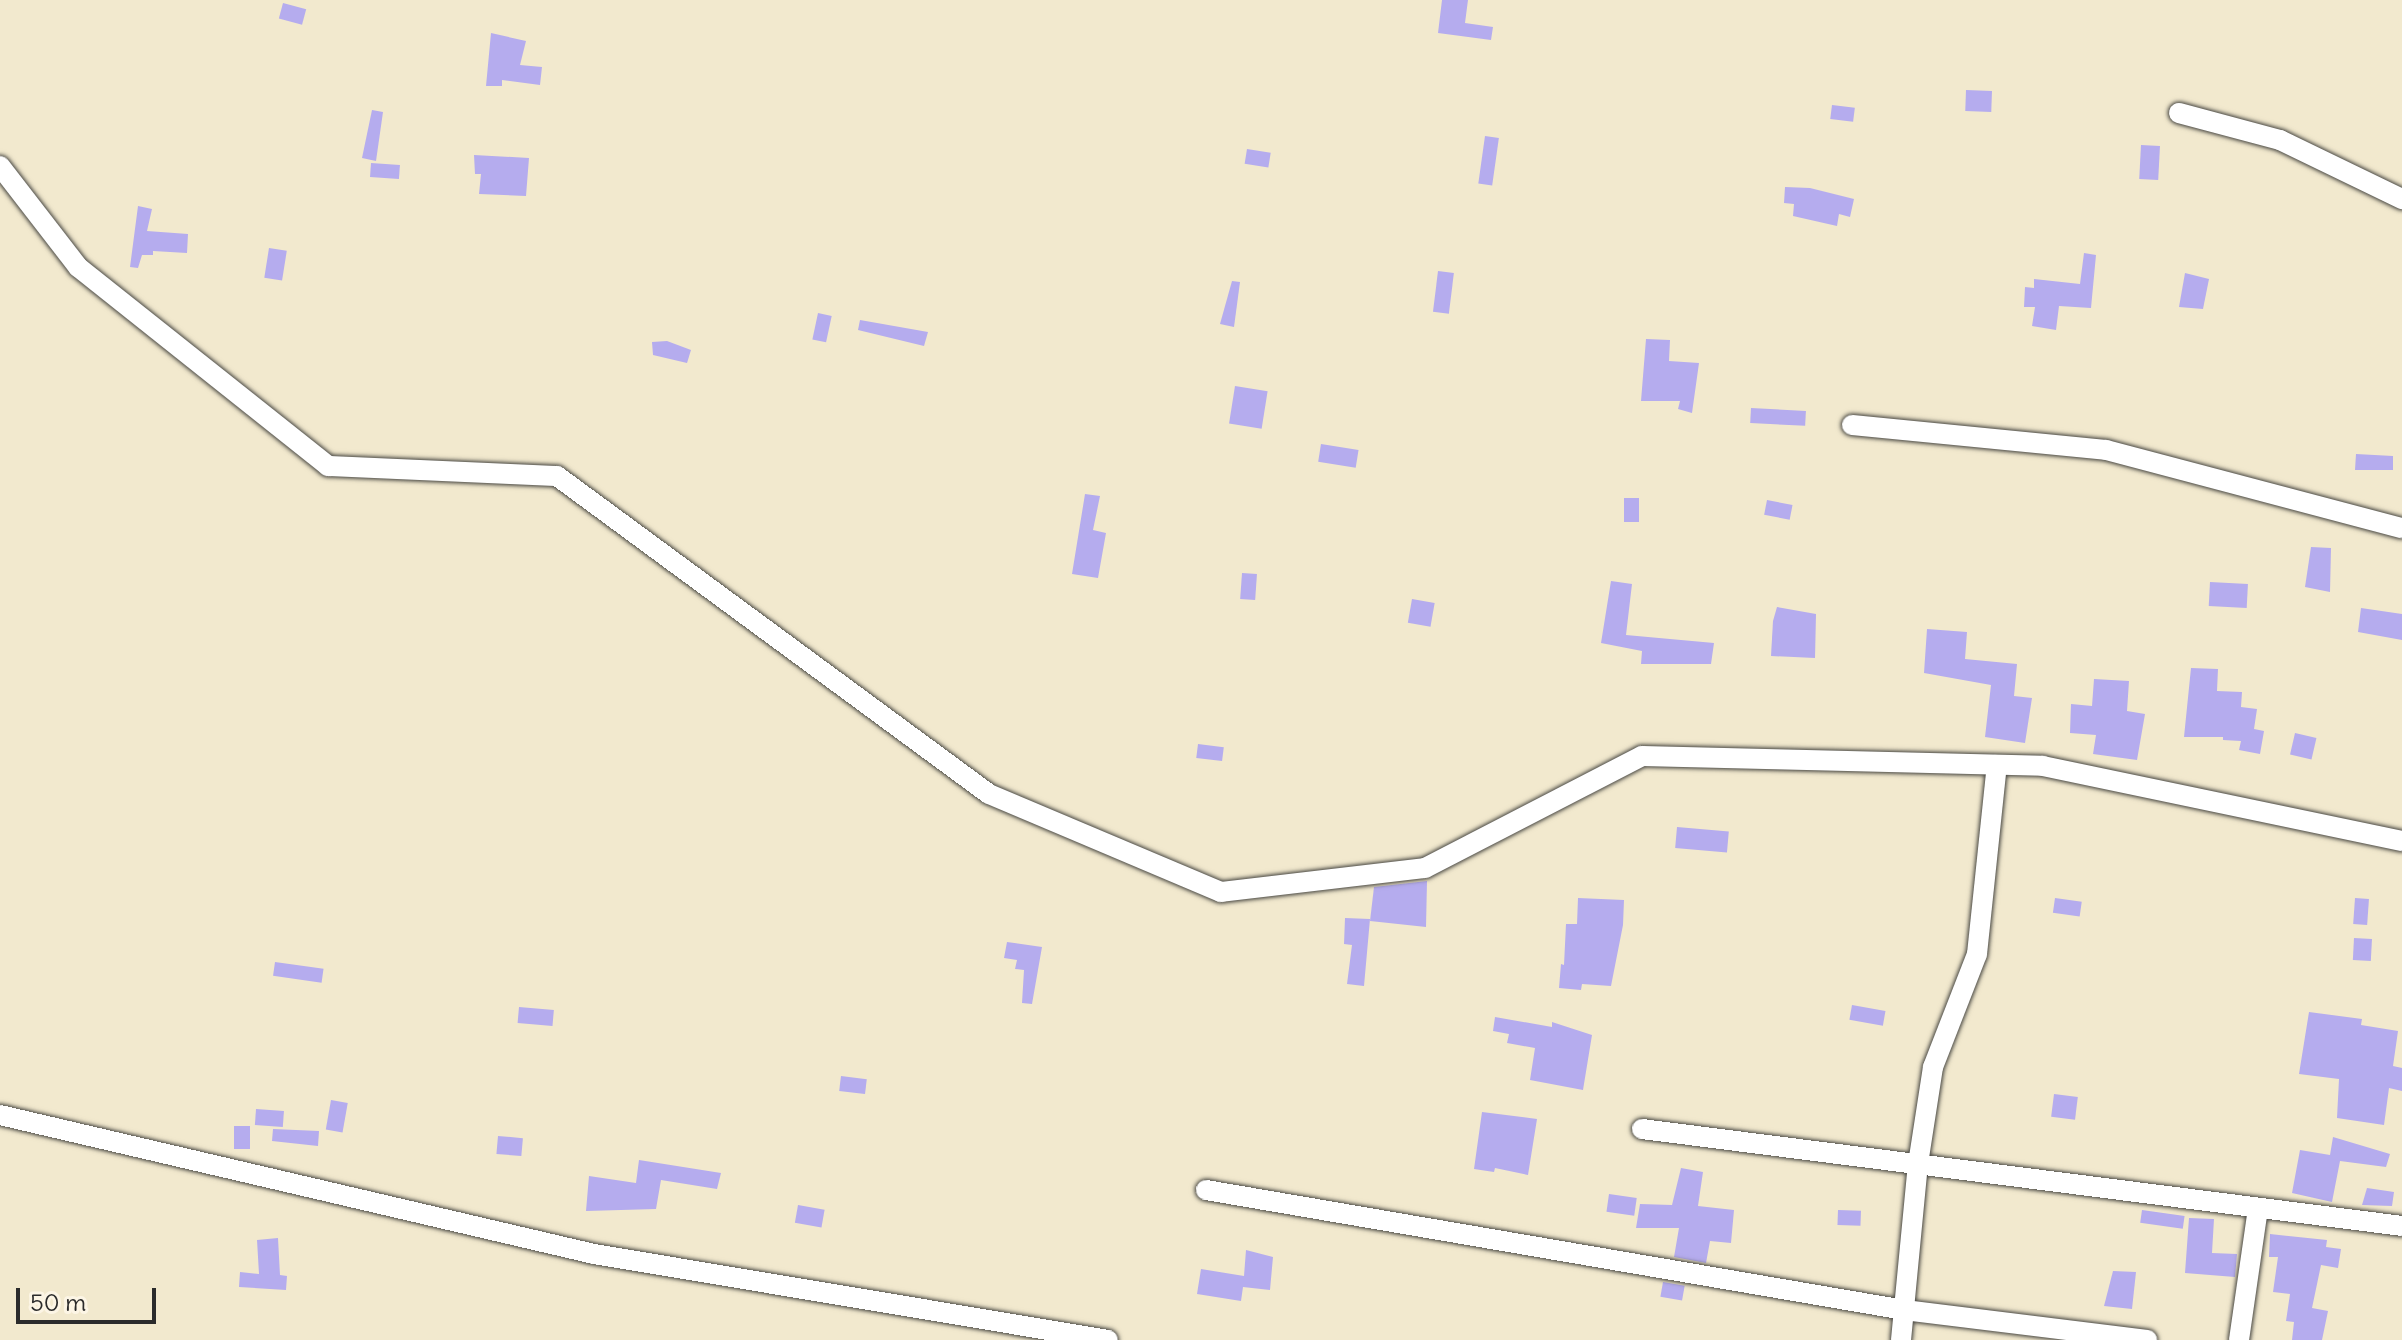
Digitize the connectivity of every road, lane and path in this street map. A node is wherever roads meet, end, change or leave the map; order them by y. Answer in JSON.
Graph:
{"nodes":[{"id":1,"x":2179,"y":113,"type":"dead end"},
{"id":2,"x":0,"y":166,"type":"edge"},
{"id":3,"x":2402,"y":199,"type":"edge"},
{"id":4,"x":1852,"y":425,"type":"dead end"},
{"id":5,"x":2402,"y":528,"type":"edge"},
{"id":6,"x":1997,"y":765,"type":"junction"},
{"id":7,"x":2402,"y":841,"type":"edge"},
{"id":8,"x":0,"y":1115,"type":"edge"},
{"id":9,"x":1642,"y":1129,"type":"dead end"},
{"id":10,"x":1918,"y":1164,"type":"junction"},
{"id":11,"x":1206,"y":1190,"type":"dead end"},
{"id":12,"x":2258,"y":1208,"type":"junction"},
{"id":13,"x":2402,"y":1226,"type":"edge"},
{"id":14,"x":1904,"y":1310,"type":"junction"},
{"id":15,"x":1108,"y":1340,"type":"edge"},
{"id":16,"x":1901,"y":1340,"type":"edge"},
{"id":17,"x":2147,"y":1340,"type":"edge"},
{"id":18,"x":2239,"y":1340,"type":"edge"}],
"edges":[{"from":1,"to":3,"type":"street"},
{"from":2,"to":6,"type":"street"},
{"from":4,"to":5,"type":"street"},
{"from":6,"to":7,"type":"street"},
{"from":6,"to":10,"type":"street"},
{"from":8,"to":15,"type":"street"},
{"from":9,"to":10,"type":"street"},
{"from":10,"to":12,"type":"street"},
{"from":10,"to":14,"type":"street"},
{"from":11,"to":14,"type":"street"},
{"from":12,"to":13,"type":"street"},
{"from":12,"to":18,"type":"street"},
{"from":14,"to":16,"type":"street"},
{"from":14,"to":17,"type":"street"}]}
